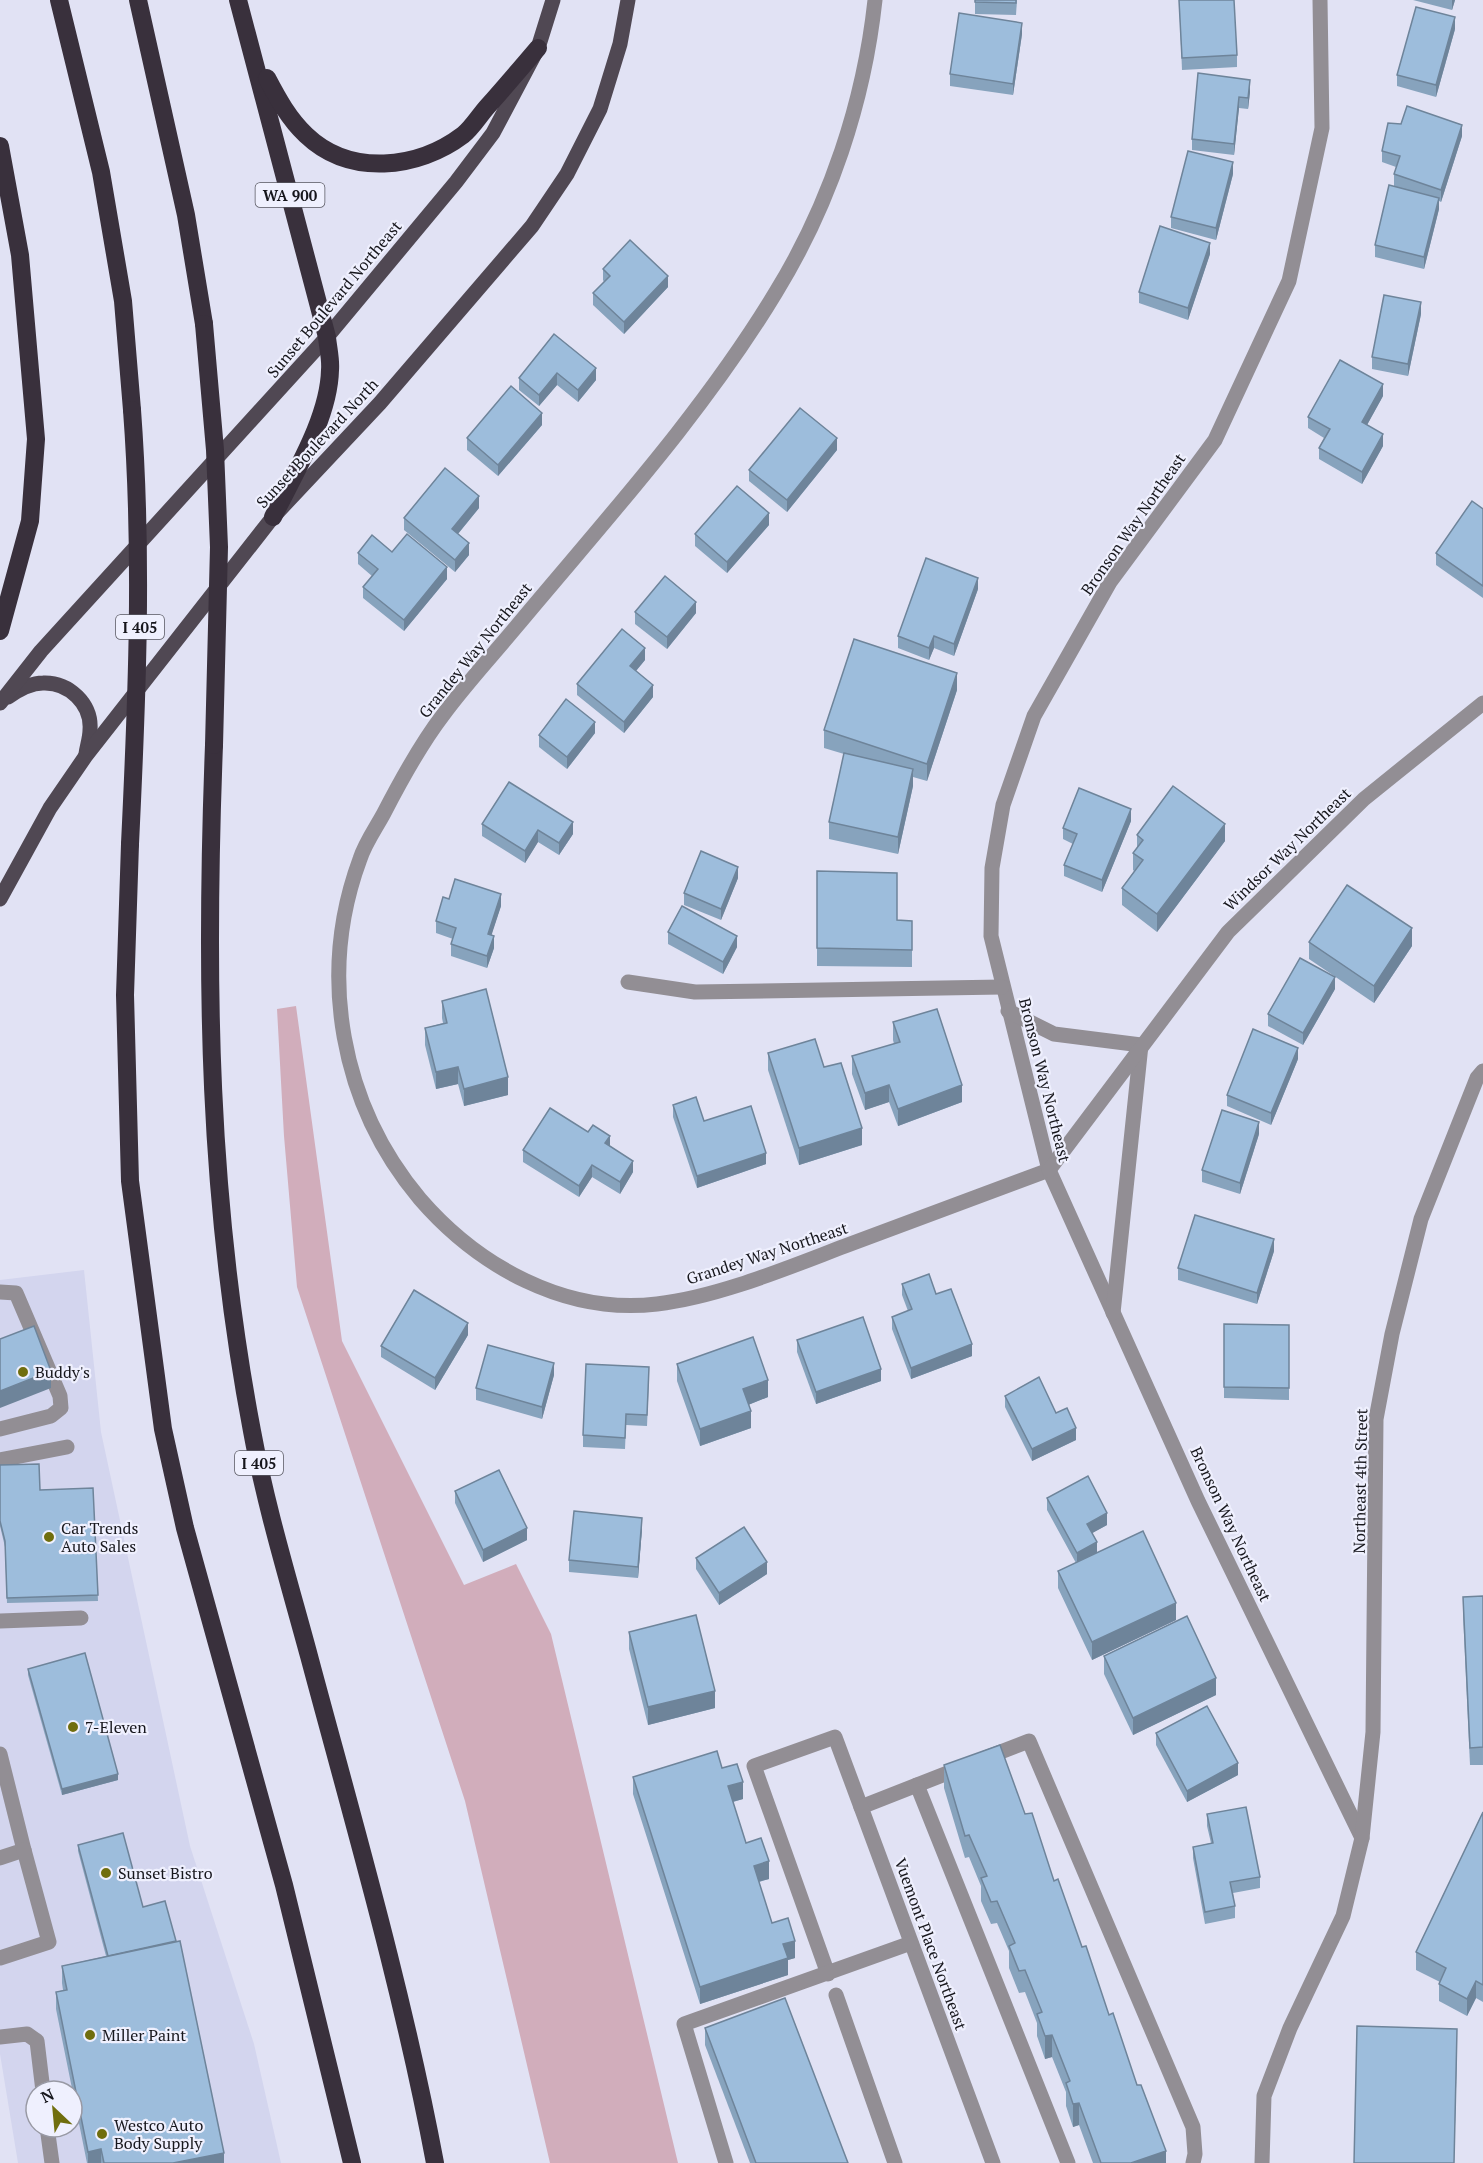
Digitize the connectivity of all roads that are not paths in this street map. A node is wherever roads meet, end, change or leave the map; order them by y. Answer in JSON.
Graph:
{"nodes":[{"id":1,"x":59,"y":0,"type":"edge"},
{"id":2,"x":138,"y":0,"type":"edge"},
{"id":3,"x":238,"y":0,"type":"edge"},
{"id":4,"x":553,"y":0,"type":"edge"},
{"id":5,"x":628,"y":0,"type":"edge"},
{"id":6,"x":875,"y":0,"type":"edge"},
{"id":7,"x":1320,"y":0,"type":"edge"},
{"id":8,"x":538,"y":48,"type":"junction"},
{"id":9,"x":253,"y":52,"type":"junction"},
{"id":10,"x":0,"y":146,"type":"edge"},
{"id":11,"x":327,"y":338,"type":"junction"},
{"id":12,"x":273,"y":517,"type":"junction"},
{"id":13,"x":0,"y":631,"type":"edge"},
{"id":14,"x":1,"y":702,"type":"edge"},
{"id":15,"x":1483,"y":704,"type":"edge"},
{"id":16,"x":85,"y":757,"type":"junction"},
{"id":17,"x":0,"y":898,"type":"edge"},
{"id":18,"x":628,"y":982,"type":"dead end"},
{"id":19,"x":1002,"y":987,"type":"junction"},
{"id":20,"x":1008,"y":1011,"type":"junction"},
{"id":21,"x":1141,"y":1045,"type":"junction"},
{"id":22,"x":1483,"y":1071,"type":"edge"},
{"id":23,"x":1049,"y":1170,"type":"junction"},
{"id":24,"x":0,"y":1292,"type":"edge"},
{"id":25,"x":1113,"y":1313,"type":"junction"},
{"id":26,"x":0,"y":1429,"type":"edge"},
{"id":27,"x":68,"y":1447,"type":"dead end"},
{"id":28,"x":0,"y":1460,"type":"edge"},
{"id":29,"x":81,"y":1618,"type":"dead end"},
{"id":30,"x":0,"y":1621,"type":"edge"},
{"id":31,"x":0,"y":1754,"type":"edge"},
{"id":32,"x":3,"y":1778,"type":"edge"},
{"id":33,"x":917,"y":1785,"type":"junction"},
{"id":34,"x":861,"y":1807,"type":"junction"},
{"id":35,"x":1362,"y":1838,"type":"junction"},
{"id":36,"x":24,"y":1850,"type":"junction"},
{"id":37,"x":0,"y":1858,"type":"edge"},
{"id":38,"x":911,"y":1943,"type":"junction"},
{"id":39,"x":0,"y":1958,"type":"edge"},
{"id":40,"x":828,"y":1974,"type":"junction"},
{"id":41,"x":836,"y":1995,"type":"dead end"},
{"id":42,"x":0,"y":2037,"type":"edge"},
{"id":43,"x":42,"y":2079,"type":"edge"},
{"id":44,"x":49,"y":2139,"type":"edge"},
{"id":45,"x":52,"y":2163,"type":"edge"},
{"id":46,"x":352,"y":2163,"type":"edge"},
{"id":47,"x":435,"y":2163,"type":"edge"},
{"id":48,"x":726,"y":2163,"type":"edge"},
{"id":49,"x":895,"y":2163,"type":"edge"},
{"id":50,"x":993,"y":2163,"type":"edge"},
{"id":51,"x":1068,"y":2163,"type":"edge"},
{"id":52,"x":1193,"y":2163,"type":"edge"},
{"id":53,"x":1262,"y":2163,"type":"edge"}],
"edges":[{"from":1,"to":46,"type":"highway","number":"I 405","bridge":true},
{"from":2,"to":47,"type":"highway","number":"I 405","bridge":true},
{"from":3,"to":9,"type":"highway","number":"WA 900"},
{"from":4,"to":8,"type":"main road","name":"Sunset Boulevard Northeast"},
{"from":5,"to":12,"type":"main road","name":"Sunset Boulevard North"},
{"from":6,"to":23,"type":"street","name":"Grandey Way Northeast"},
{"from":7,"to":19,"type":"street","name":"Bronson Way Northeast"},
{"from":8,"to":9,"type":"highway"},
{"from":8,"to":11,"type":"main road","name":"Sunset Boulevard Northeast"},
{"from":9,"to":11,"type":"highway","number":"WA 900"},
{"from":10,"to":13,"type":"highway"},
{"from":11,"to":12,"type":"highway","number":"WA 900"},
{"from":11,"to":14,"type":"main road","name":"Sunset Boulevard Northeast"},
{"from":12,"to":16,"type":"main road","name":"Sunset Boulevard North","number":"WA 900"},
{"from":14,"to":16,"type":"main road"},
{"from":15,"to":21,"type":"street","name":"Windsor Way Northeast"},
{"from":16,"to":17,"type":"main road","name":"Sunset Boulevard North","number":"WA 900"},
{"from":18,"to":19,"type":"street"},
{"from":19,"to":20,"type":"street","name":"Bronson Way Northeast"},
{"from":20,"to":21,"type":"street"},
{"from":20,"to":23,"type":"street","name":"Bronson Way Northeast"},
{"from":21,"to":23,"type":"street","name":"Windsor Way Northeast"},
{"from":21,"to":25,"type":"street"},
{"from":22,"to":35,"type":"street","name":"Northeast 4th Street"},
{"from":23,"to":25,"type":"street","name":"Bronson Way Northeast"},
{"from":24,"to":26,"type":"street"},
{"from":25,"to":35,"type":"street","name":"Bronson Way Northeast"},
{"from":27,"to":28,"type":"street"},
{"from":29,"to":30,"type":"street"},
{"from":31,"to":32,"type":"street"},
{"from":32,"to":36,"type":"street"},
{"from":33,"to":34,"type":"street"},
{"from":33,"to":51,"type":"street"},
{"from":33,"to":52,"type":"street"},
{"from":34,"to":38,"type":"street","name":"Vuemont Place Northeast"},
{"from":34,"to":40,"type":"street","name":"Vuemont Place Northeast"},
{"from":35,"to":53,"type":"street"},
{"from":36,"to":37,"type":"street"},
{"from":36,"to":39,"type":"street"},
{"from":38,"to":40,"type":"street"},
{"from":38,"to":50,"type":"street","name":"Vuemont Place Northeast"},
{"from":40,"to":48,"type":"street"},
{"from":41,"to":49,"type":"street"},
{"from":42,"to":43,"type":"street"},
{"from":44,"to":45,"type":"street"}]}
